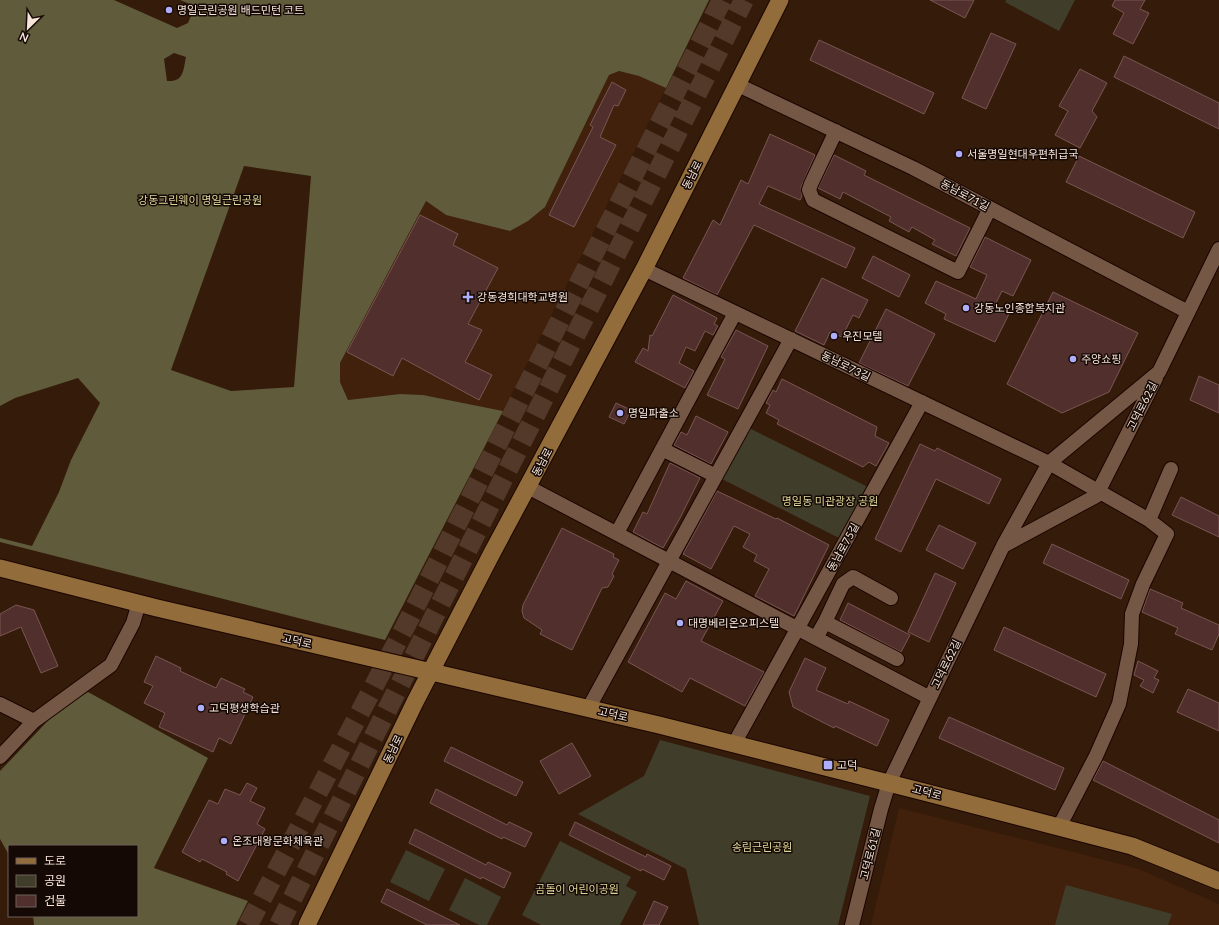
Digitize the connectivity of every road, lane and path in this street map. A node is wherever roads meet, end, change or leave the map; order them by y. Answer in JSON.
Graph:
{"nodes":[{"id":1,"x":780,"y":0,"type":"edge"},
{"id":2,"x":738,"y":85,"type":"junction"},
{"id":3,"x":836,"y":131,"type":"junction"},
{"id":4,"x":990,"y":208,"type":"junction"},
{"id":5,"x":1219,"y":249,"type":"edge"},
{"id":6,"x":644,"y":269,"type":"junction"},
{"id":7,"x":1188,"y":312,"type":"junction"},
{"id":8,"x":735,"y":313,"type":"junction"},
{"id":9,"x":791,"y":339,"type":"junction"},
{"id":10,"x":1159,"y":372,"type":"junction"},
{"id":11,"x":922,"y":402,"type":"junction"},
{"id":12,"x":662,"y":449,"type":"junction"},
{"id":13,"x":1049,"y":463,"type":"junction"},
{"id":14,"x":1171,"y":469,"type":"dead end"},
{"id":15,"x":716,"y":476,"type":"junction"},
{"id":16,"x":528,"y":486,"type":"junction"},
{"id":17,"x":1098,"y":491,"type":"junction"},
{"id":18,"x":1148,"y":520,"type":"junction"},
{"id":19,"x":617,"y":534,"type":"junction"},
{"id":20,"x":1003,"y":546,"type":"junction"},
{"id":21,"x":669,"y":561,"type":"junction"},
{"id":22,"x":0,"y":568,"type":"edge"},
{"id":23,"x":891,"y":598,"type":"dead end"},
{"id":24,"x":139,"y":603,"type":"junction"},
{"id":25,"x":825,"y":622,"type":"junction"},
{"id":26,"x":798,"y":628,"type":"junction"},
{"id":27,"x":816,"y":638,"type":"junction"},
{"id":28,"x":897,"y":659,"type":"dead end"},
{"id":29,"x":431,"y":672,"type":"junction"},
{"id":30,"x":930,"y":698,"type":"junction"},
{"id":31,"x":0,"y":704,"type":"edge"},
{"id":32,"x":588,"y":709,"type":"junction"},
{"id":33,"x":34,"y":721,"type":"junction"},
{"id":34,"x":734,"y":744,"type":"junction"},
{"id":35,"x":0,"y":757,"type":"edge"},
{"id":36,"x":889,"y":783,"type":"junction"},
{"id":37,"x":1059,"y":827,"type":"junction"},
{"id":38,"x":1219,"y":881,"type":"edge"},
{"id":39,"x":307,"y":925,"type":"edge"},
{"id":40,"x":852,"y":925,"type":"edge"}],
"edges":[{"from":1,"to":2,"type":"main road","name":"동남로"},
{"from":2,"to":3,"type":"street","name":"동남로71길"},
{"from":2,"to":6,"type":"main road","name":"동남로"},
{"from":3,"to":4,"type":"street","name":"동남로71길"},
{"from":3,"to":4,"type":"street"},
{"from":4,"to":7,"type":"street","name":"동남로71길"},
{"from":5,"to":7,"type":"street","name":"고덕로62길"},
{"from":6,"to":8,"type":"street","name":"동남로73길"},
{"from":6,"to":16,"type":"main road","name":"동남로"},
{"from":7,"to":10,"type":"street","name":"고덕로62길"},
{"from":8,"to":9,"type":"street","name":"동남로73길"},
{"from":8,"to":12,"type":"street"},
{"from":9,"to":11,"type":"street","name":"동남로73길"},
{"from":9,"to":15,"type":"street"},
{"from":10,"to":13,"type":"street","name":"고덕로62길"},
{"from":10,"to":17,"type":"street","name":"고덕로62길"},
{"from":11,"to":13,"type":"street","name":"동남로73길"},
{"from":11,"to":26,"type":"street","name":"동남로75길"},
{"from":12,"to":15,"type":"street"},
{"from":12,"to":19,"type":"street"},
{"from":13,"to":17,"type":"street","name":"동남로73길"},
{"from":13,"to":20,"type":"street","name":"고덕로62길"},
{"from":14,"to":18,"type":"street"},
{"from":15,"to":21,"type":"street"},
{"from":16,"to":19,"type":"street"},
{"from":16,"to":29,"type":"main road","name":"동남로"},
{"from":17,"to":18,"type":"street","name":"동남로73길"},
{"from":17,"to":20,"type":"street","name":"고덕로62길"},
{"from":18,"to":37,"type":"street","name":"동남로73길"},
{"from":19,"to":21,"type":"street"},
{"from":20,"to":30,"type":"street","name":"고덕로62길"},
{"from":21,"to":26,"type":"street"},
{"from":21,"to":32,"type":"street"},
{"from":22,"to":24,"type":"main road","name":"고덕로"},
{"from":23,"to":25,"type":"street"},
{"from":24,"to":29,"type":"main road","name":"고덕로"},
{"from":24,"to":33,"type":"street"},
{"from":25,"to":27,"type":"street"},
{"from":25,"to":28,"type":"street"},
{"from":26,"to":27,"type":"street"},
{"from":26,"to":34,"type":"street","name":"동남로75길"},
{"from":27,"to":30,"type":"street"},
{"from":29,"to":32,"type":"main road","name":"고덕로"},
{"from":29,"to":39,"type":"main road","name":"동남로"},
{"from":30,"to":36,"type":"street","name":"고덕로62길"},
{"from":31,"to":33,"type":"street"},
{"from":32,"to":34,"type":"main road","name":"고덕로"},
{"from":33,"to":35,"type":"street"},
{"from":34,"to":36,"type":"main road","name":"고덕로"},
{"from":36,"to":37,"type":"main road","name":"고덕로"},
{"from":36,"to":40,"type":"street","name":"고덕로61길"},
{"from":37,"to":38,"type":"main road","name":"고덕로"}]}
